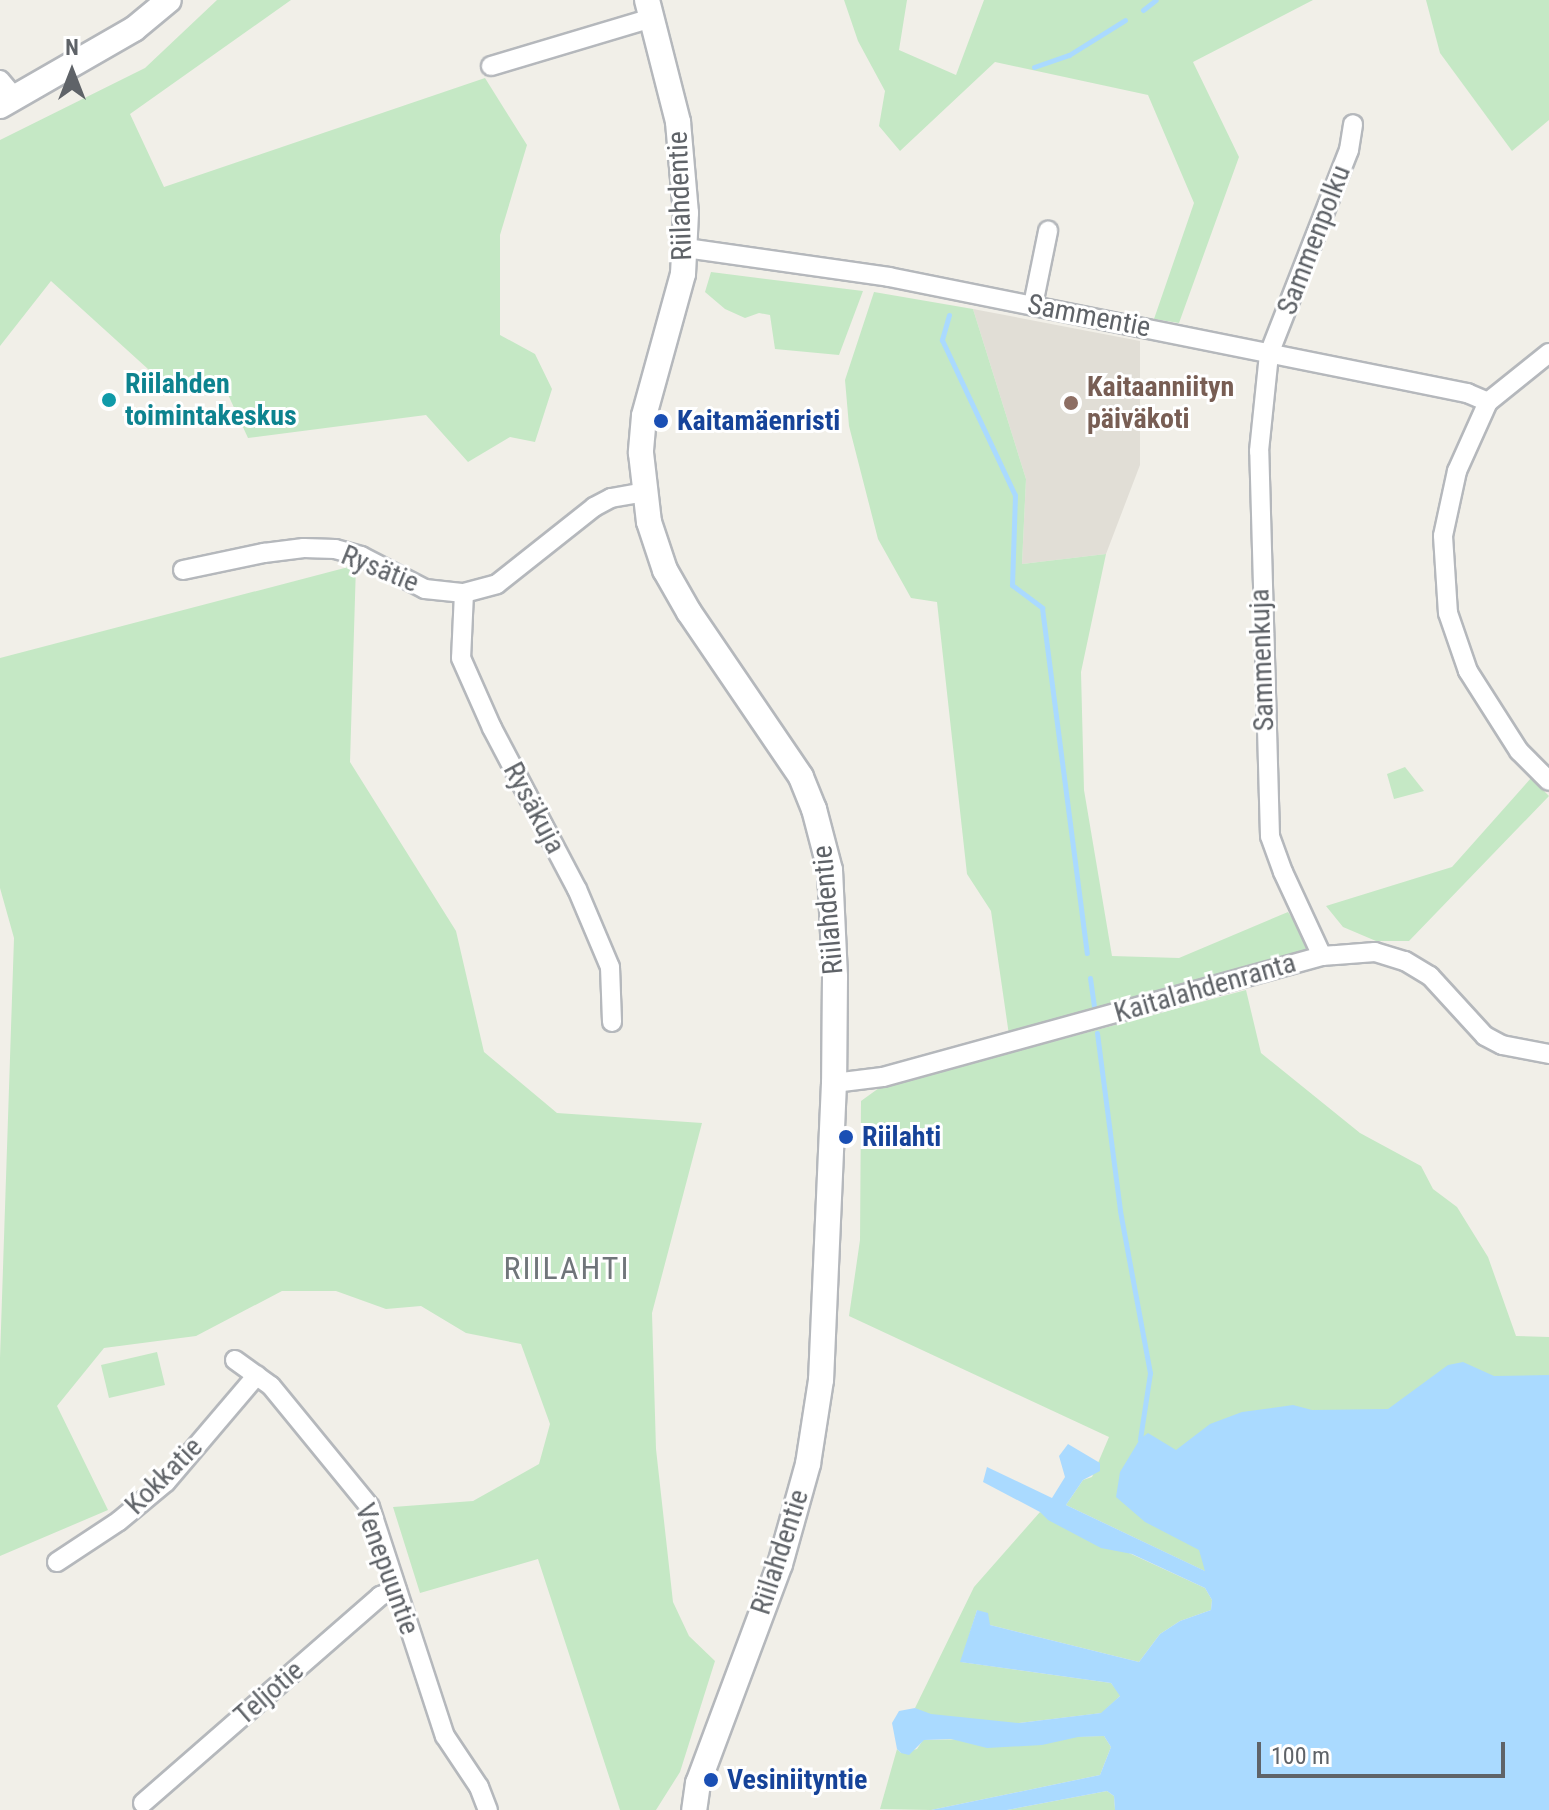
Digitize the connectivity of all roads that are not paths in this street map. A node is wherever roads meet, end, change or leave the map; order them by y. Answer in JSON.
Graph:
{"nodes":[{"id":1,"x":169,"y":0,"type":"edge"},
{"id":2,"x":650,"y":9,"type":"edge"},
{"id":3,"x":491,"y":66,"type":"dead end"},
{"id":4,"x":5,"y":95,"type":"edge"},
{"id":5,"x":1353,"y":124,"type":"dead end"},
{"id":6,"x":1048,"y":231,"type":"dead end"},
{"id":7,"x":686,"y":248,"type":"junction"},
{"id":8,"x":1033,"y":305,"type":"junction"},
{"id":9,"x":1549,"y":353,"type":"edge"},
{"id":10,"x":1269,"y":354,"type":"junction"},
{"id":11,"x":1488,"y":402,"type":"junction"},
{"id":12,"x":644,"y":492,"type":"junction"},
{"id":13,"x":183,"y":570,"type":"dead end"},
{"id":14,"x":464,"y":593,"type":"junction"},
{"id":15,"x":1549,"y":781,"type":"edge"},
{"id":16,"x":1322,"y":956,"type":"junction"},
{"id":17,"x":612,"y":1022,"type":"dead end"},
{"id":18,"x":1549,"y":1054,"type":"edge"},
{"id":19,"x":834,"y":1083,"type":"junction"},
{"id":20,"x":235,"y":1360,"type":"dead end"},
{"id":21,"x":257,"y":1375,"type":"junction"},
{"id":22,"x":57,"y":1562,"type":"dead end"},
{"id":23,"x":397,"y":1589,"type":"junction"},
{"id":24,"x":143,"y":1803,"type":"dead end"},
{"id":25,"x":488,"y":1810,"type":"edge"},
{"id":26,"x":694,"y":1810,"type":"edge"}],
"edges":[{"from":1,"to":4,"type":"street"},
{"from":2,"to":3,"type":"street"},
{"from":2,"to":7,"type":"street","name":"Riilahdentie"},
{"from":5,"to":10,"type":"street","name":"Sammenpolku"},
{"from":6,"to":8,"type":"street"},
{"from":7,"to":8,"type":"street","name":"Sammentie"},
{"from":7,"to":12,"type":"street","name":"Riilahdentie"},
{"from":8,"to":10,"type":"street","name":"Sammentie"},
{"from":9,"to":11,"type":"street"},
{"from":10,"to":11,"type":"street","name":"Sammentie"},
{"from":10,"to":16,"type":"street","name":"Sammenkuja"},
{"from":11,"to":15,"type":"street"},
{"from":12,"to":14,"type":"street","name":"Rysätie"},
{"from":12,"to":19,"type":"street","name":"Riilahdentie"},
{"from":13,"to":14,"type":"street","name":"Rysätie"},
{"from":14,"to":17,"type":"street","name":"Rysäkuja"},
{"from":16,"to":18,"type":"street","name":"Kaitalahdenranta"},
{"from":16,"to":19,"type":"street","name":"Kaitalahdenranta"},
{"from":19,"to":26,"type":"street","name":"Riilahdentie"},
{"from":20,"to":21,"type":"street","name":"Venepuuntie"},
{"from":21,"to":22,"type":"street","name":"Kokkatie"},
{"from":21,"to":23,"type":"street","name":"Venepuuntie"},
{"from":23,"to":24,"type":"street","name":"Teljotie"},
{"from":23,"to":25,"type":"street","name":"Venepuuntie"}]}
